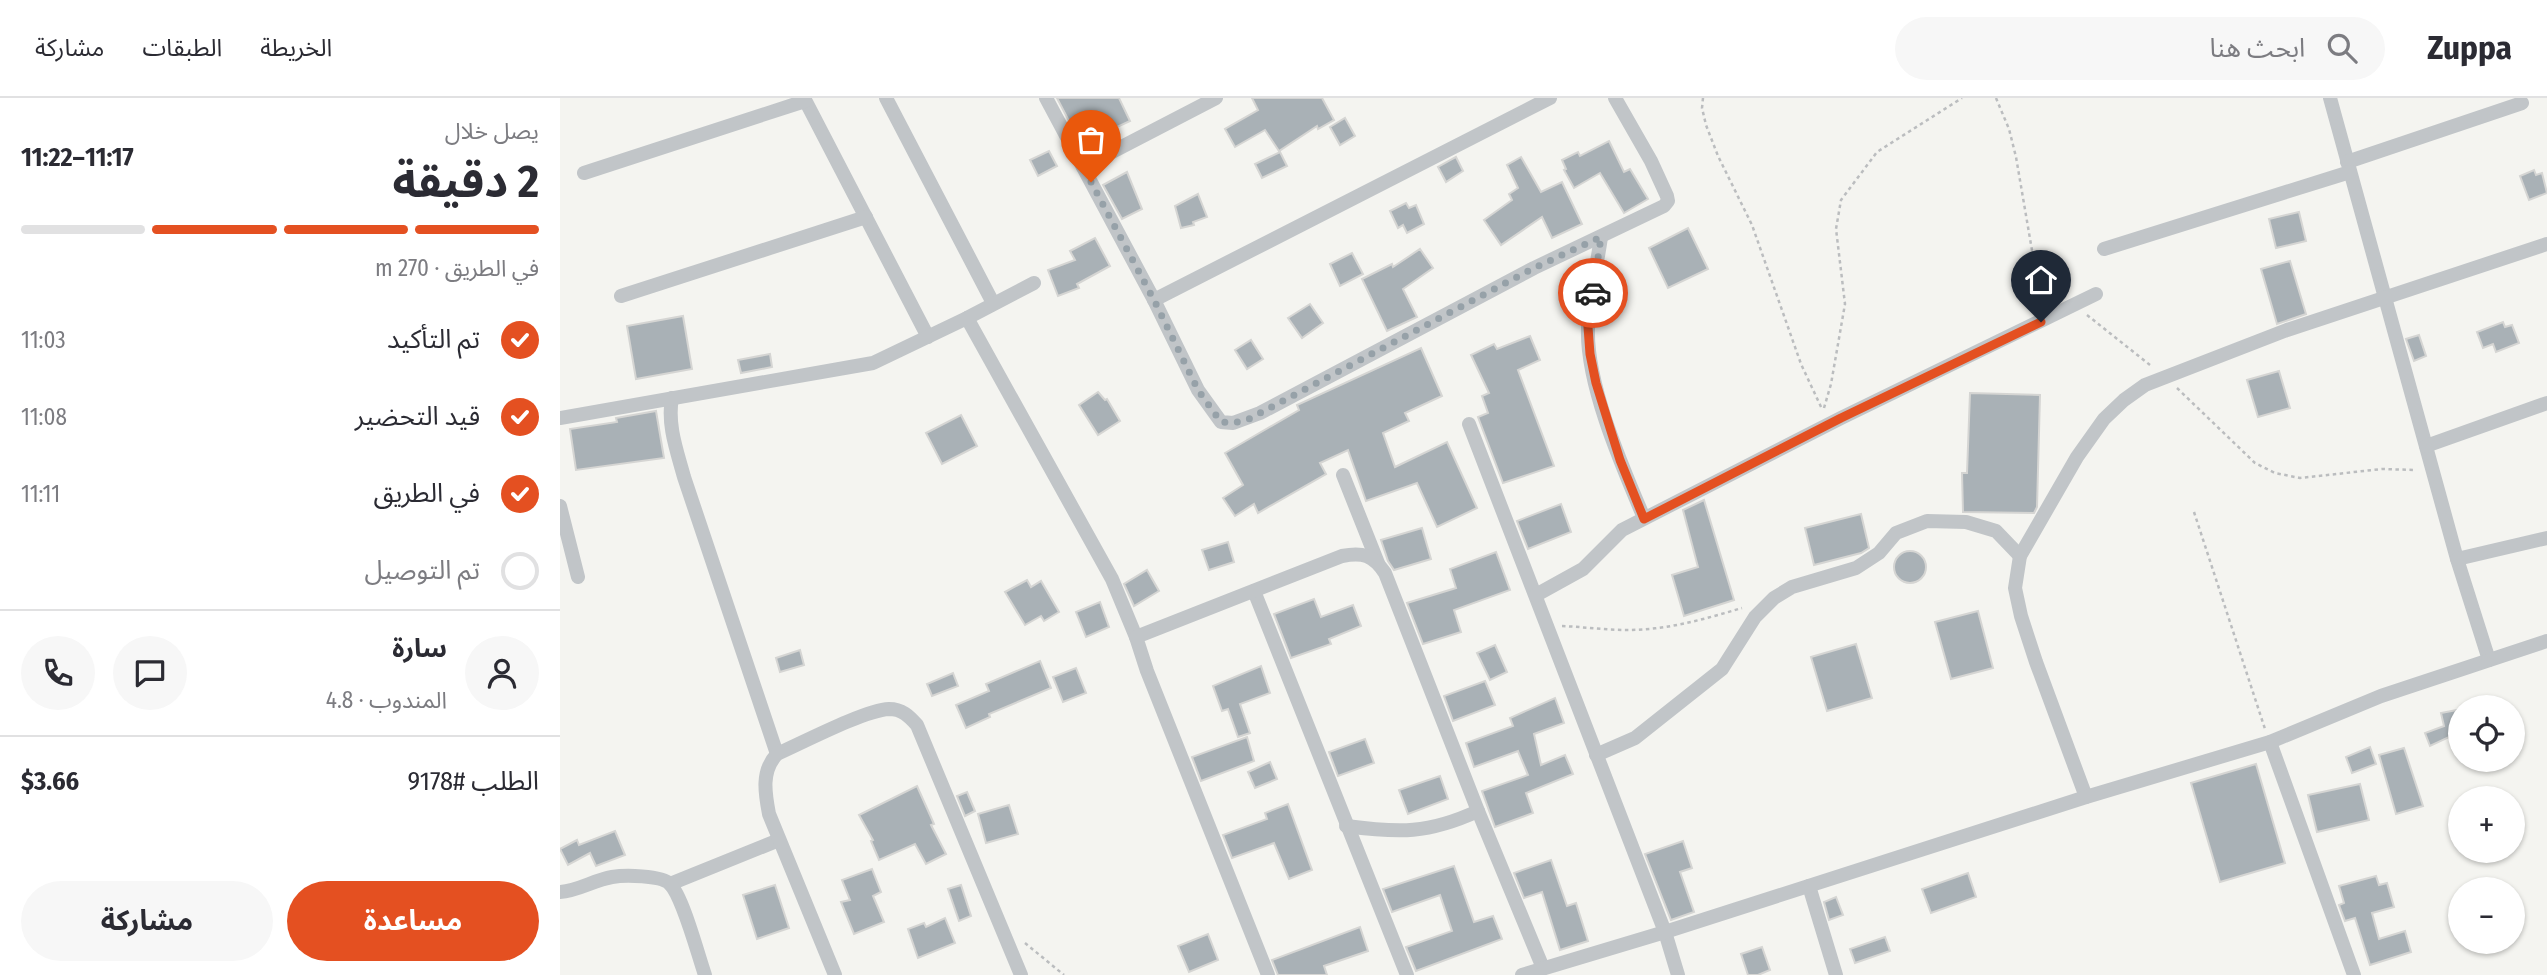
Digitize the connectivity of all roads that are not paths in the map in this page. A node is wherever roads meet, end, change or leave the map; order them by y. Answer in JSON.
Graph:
{"nodes":[{"id":1,"x":886,"y":98,"type":"edge"},
{"id":2,"x":1046,"y":98,"type":"edge"},
{"id":3,"x":1216,"y":98,"type":"edge"},
{"id":4,"x":1550,"y":98,"type":"edge"},
{"id":5,"x":1615,"y":98,"type":"edge"},
{"id":6,"x":2330,"y":98,"type":"edge"},
{"id":7,"x":804,"y":100,"type":"edge"},
{"id":8,"x":2522,"y":103,"type":"dead end"},
{"id":9,"x":1083,"y":167,"type":"junction"},
{"id":10,"x":2349,"y":167,"type":"junction"},
{"id":11,"x":584,"y":173,"type":"dead end"},
{"id":12,"x":866,"y":218,"type":"junction"},
{"id":13,"x":1601,"y":237,"type":"junction"},
{"id":14,"x":2547,"y":244,"type":"edge"},
{"id":15,"x":2104,"y":249,"type":"dead end"},
{"id":16,"x":1034,"y":282,"type":"dead end"},
{"id":17,"x":2096,"y":294,"type":"dead end"},
{"id":18,"x":621,"y":296,"type":"dead end"},
{"id":19,"x":2385,"y":298,"type":"junction"},
{"id":20,"x":1154,"y":300,"type":"junction"},
{"id":21,"x":993,"y":303,"type":"junction"},
{"id":22,"x":967,"y":318,"type":"junction"},
{"id":23,"x":928,"y":337,"type":"junction"},
{"id":24,"x":673,"y":398,"type":"junction"},
{"id":25,"x":2547,"y":403,"type":"edge"},
{"id":26,"x":560,"y":418,"type":"edge"},
{"id":27,"x":1469,"y":424,"type":"dead end"},
{"id":28,"x":2426,"y":446,"type":"junction"},
{"id":29,"x":1343,"y":475,"type":"dead end"},
{"id":30,"x":560,"y":506,"type":"edge"},
{"id":31,"x":1644,"y":519,"type":"junction"},
{"id":32,"x":2547,"y":538,"type":"edge"},
{"id":33,"x":2020,"y":556,"type":"junction"},
{"id":34,"x":2457,"y":559,"type":"junction"},
{"id":35,"x":1379,"y":564,"type":"junction"},
{"id":36,"x":578,"y":577,"type":"dead end"},
{"id":37,"x":1254,"y":592,"type":"junction"},
{"id":38,"x":1536,"y":595,"type":"junction"},
{"id":39,"x":1136,"y":638,"type":"junction"},
{"id":40,"x":2547,"y":641,"type":"edge"},
{"id":41,"x":2489,"y":660,"type":"junction"},
{"id":42,"x":2270,"y":742,"type":"junction"},
{"id":43,"x":777,"y":754,"type":"junction"},
{"id":44,"x":1596,"y":755,"type":"junction"},
{"id":45,"x":2086,"y":797,"type":"junction"},
{"id":46,"x":1478,"y":811,"type":"junction"},
{"id":47,"x":1346,"y":826,"type":"junction"},
{"id":48,"x":779,"y":840,"type":"junction"},
{"id":49,"x":670,"y":884,"type":"junction"},
{"id":50,"x":1809,"y":886,"type":"junction"},
{"id":51,"x":560,"y":892,"type":"edge"},
{"id":52,"x":1665,"y":932,"type":"junction"},
{"id":53,"x":1544,"y":968,"type":"junction"},
{"id":54,"x":705,"y":975,"type":"edge"},
{"id":55,"x":835,"y":975,"type":"edge"},
{"id":56,"x":1021,"y":975,"type":"edge"},
{"id":57,"x":1268,"y":975,"type":"edge"},
{"id":58,"x":1407,"y":975,"type":"edge"},
{"id":59,"x":1522,"y":975,"type":"edge"},
{"id":60,"x":1678,"y":975,"type":"edge"},
{"id":61,"x":1836,"y":975,"type":"edge"},
{"id":62,"x":2354,"y":975,"type":"edge"}],
"edges":[{"from":1,"to":21,"type":"street"},
{"from":2,"to":9,"type":"street"},
{"from":3,"to":9,"type":"street"},
{"from":4,"to":20,"type":"street"},
{"from":5,"to":13,"type":"street"},
{"from":6,"to":10,"type":"street"},
{"from":7,"to":11,"type":"street"},
{"from":7,"to":12,"type":"street"},
{"from":8,"to":10,"type":"street"},
{"from":9,"to":20,"type":"street"},
{"from":10,"to":15,"type":"street"},
{"from":10,"to":19,"type":"street"},
{"from":12,"to":18,"type":"street"},
{"from":12,"to":23,"type":"street"},
{"from":13,"to":20,"type":"street"},
{"from":13,"to":31,"type":"street"},
{"from":14,"to":19,"type":"street"},
{"from":16,"to":21,"type":"street"},
{"from":17,"to":31,"type":"street"},
{"from":19,"to":28,"type":"street"},
{"from":19,"to":33,"type":"street"},
{"from":21,"to":22,"type":"street"},
{"from":22,"to":23,"type":"street"},
{"from":22,"to":39,"type":"street"},
{"from":23,"to":24,"type":"street"},
{"from":24,"to":26,"type":"street"},
{"from":24,"to":43,"type":"street"},
{"from":25,"to":28,"type":"street"},
{"from":27,"to":38,"type":"street"},
{"from":28,"to":34,"type":"street"},
{"from":29,"to":35,"type":"street"},
{"from":30,"to":36,"type":"street"},
{"from":31,"to":38,"type":"street"},
{"from":32,"to":34,"type":"street"},
{"from":33,"to":44,"type":"street"},
{"from":33,"to":45,"type":"street"},
{"from":34,"to":41,"type":"street"},
{"from":35,"to":37,"type":"street"},
{"from":35,"to":46,"type":"street"},
{"from":37,"to":39,"type":"street"},
{"from":37,"to":47,"type":"street"},
{"from":38,"to":44,"type":"street"},
{"from":39,"to":57,"type":"street"},
{"from":40,"to":41,"type":"street"},
{"from":41,"to":42,"type":"street"},
{"from":42,"to":45,"type":"street"},
{"from":42,"to":62,"type":"street"},
{"from":43,"to":48,"type":"street"},
{"from":43,"to":56,"type":"street"},
{"from":44,"to":52,"type":"street"},
{"from":45,"to":50,"type":"street"},
{"from":46,"to":47,"type":"street"},
{"from":46,"to":53,"type":"street"},
{"from":47,"to":58,"type":"street"},
{"from":48,"to":49,"type":"street"},
{"from":48,"to":55,"type":"street"},
{"from":49,"to":51,"type":"street"},
{"from":49,"to":54,"type":"street"},
{"from":50,"to":52,"type":"street"},
{"from":50,"to":61,"type":"street"},
{"from":52,"to":53,"type":"street"},
{"from":52,"to":60,"type":"street"},
{"from":53,"to":59,"type":"street"}]}
